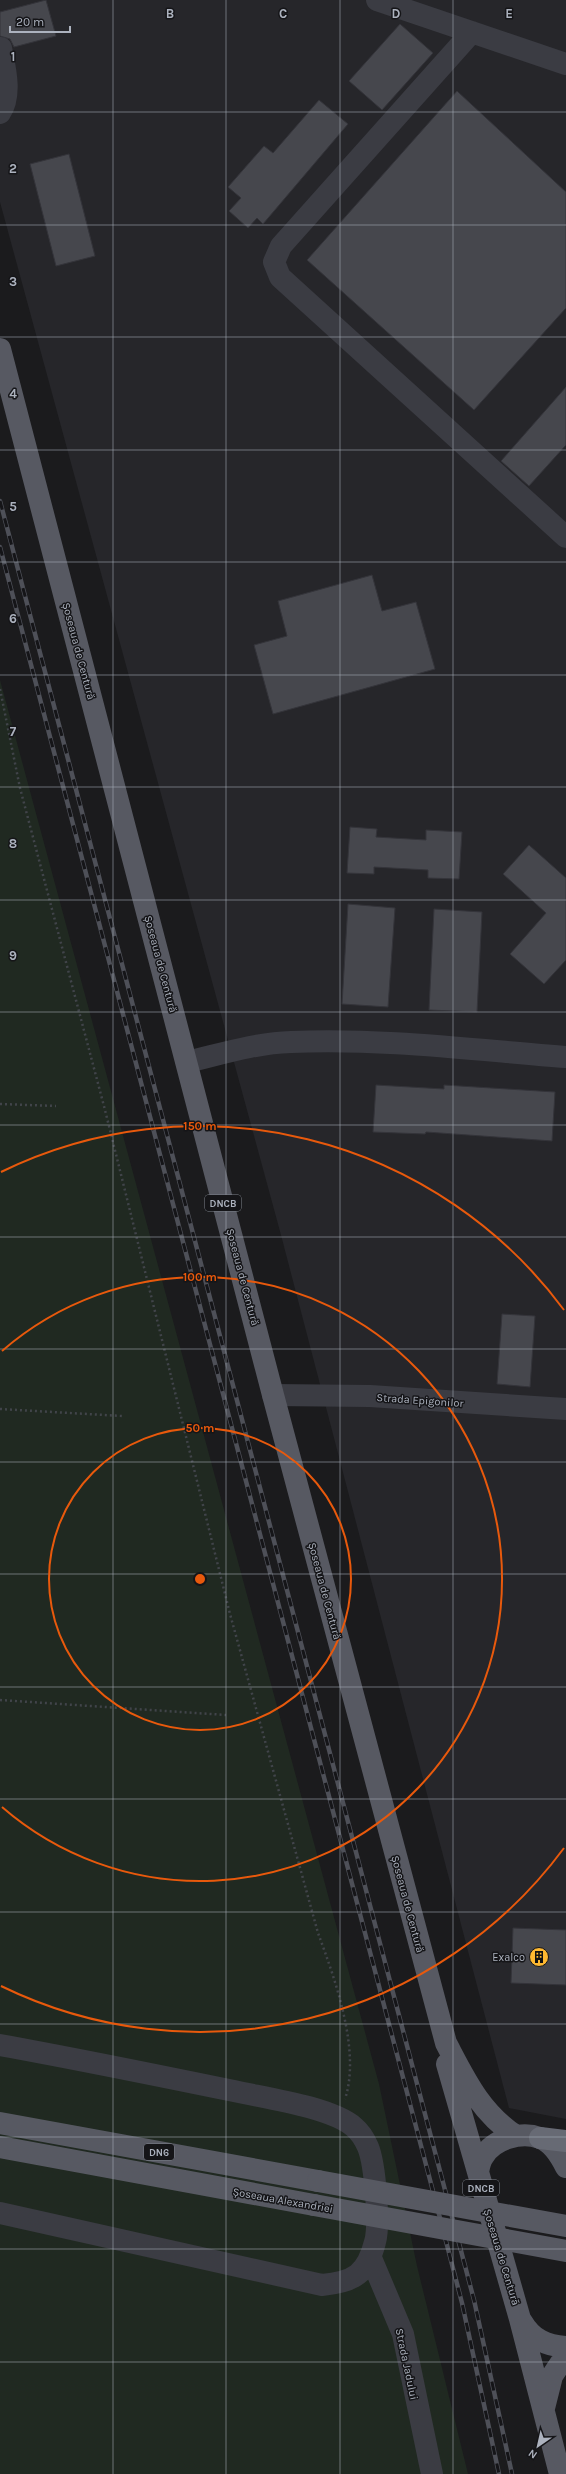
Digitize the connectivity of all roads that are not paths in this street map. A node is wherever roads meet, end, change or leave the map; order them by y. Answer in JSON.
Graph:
{"nodes":[{"id":1,"x":377,"y":0,"type":"edge"},
{"id":2,"x":472,"y":32,"type":"junction"},
{"id":3,"x":1,"y":48,"type":"edge"},
{"id":4,"x":566,"y":64,"type":"edge"},
{"id":5,"x":0,"y":113,"type":"edge"},
{"id":6,"x":0,"y":349,"type":"edge"},
{"id":7,"x":566,"y":537,"type":"edge"},
{"id":8,"x":566,"y":1057,"type":"edge"},
{"id":9,"x":187,"y":1062,"type":"junction"},
{"id":10,"x":273,"y":1396,"type":"junction"},
{"id":11,"x":566,"y":1409,"type":"edge"},
{"id":12,"x":446,"y":2042,"type":"junction"},
{"id":13,"x":0,"y":2045,"type":"edge"},
{"id":14,"x":0,"y":2123,"type":"edge"},
{"id":15,"x":516,"y":2136,"type":"junction"},
{"id":16,"x":540,"y":2138,"type":"junction"},
{"id":17,"x":566,"y":2141,"type":"edge"},
{"id":18,"x":0,"y":2147,"type":"edge"},
{"id":19,"x":566,"y":2167,"type":"edge"},
{"id":20,"x":478,"y":2172,"type":"junction"},
{"id":21,"x":0,"y":2213,"type":"edge"},
{"id":22,"x":566,"y":2226,"type":"edge"},
{"id":23,"x":566,"y":2251,"type":"edge"},
{"id":24,"x":371,"y":2258,"type":"junction"},
{"id":25,"x":520,"y":2319,"type":"junction"},
{"id":26,"x":566,"y":2347,"type":"edge"},
{"id":27,"x":566,"y":2355,"type":"edge"},
{"id":28,"x":544,"y":2413,"type":"junction"},
{"id":29,"x":432,"y":2474,"type":"edge"},
{"id":30,"x":560,"y":2474,"type":"edge"}],
"edges":[{"from":1,"to":2,"type":"street"},
{"from":2,"to":4,"type":"street"},
{"from":2,"to":7,"type":"street"},
{"from":3,"to":5,"type":"street"},
{"from":6,"to":9,"type":"main road","name":"Șoseaua de Centură","number":"DNCB"},
{"from":8,"to":9,"type":"street"},
{"from":9,"to":10,"type":"main road","name":"Șoseaua de Centură","number":"DNCB"},
{"from":10,"to":11,"type":"street","name":"Strada Epigonilor"},
{"from":10,"to":12,"type":"main road","name":"Șoseaua de Centură","number":"DNCB"},
{"from":12,"to":15,"type":"main road","name":"Șoseaua de Centură","number":"DNCB"},
{"from":12,"to":20,"type":"main road","name":"Șoseaua de Centură","number":"DNCB"},
{"from":13,"to":24,"type":"street"},
{"from":14,"to":22,"type":"main road","number":"DN6","bridge":true},
{"from":15,"to":16,"type":"main road","number":"DNCB"},
{"from":15,"to":20,"type":"main road","number":"DNCB"},
{"from":16,"to":17,"type":"highway"},
{"from":16,"to":19,"type":"main road"},
{"from":18,"to":23,"type":"main road","name":"Șoseaua Alexandriei","number":"DN6","bridge":true},
{"from":20,"to":25,"type":"main road","name":"Șoseaua de Centură","number":"DNCB"},
{"from":21,"to":24,"type":"street"},
{"from":24,"to":29,"type":"street","name":"Strada Jadului"},
{"from":25,"to":26,"type":"main road","name":"Șoseaua de Centură","number":"DNCB"},
{"from":25,"to":28,"type":"main road","name":"Șoseaua de Centură","number":"DNCB"},
{"from":27,"to":28,"type":"main road","name":"Șoseaua de Centură","number":"DNCB"},
{"from":28,"to":30,"type":"main road","name":"Șoseaua de Centură","number":"DNCB"}]}
